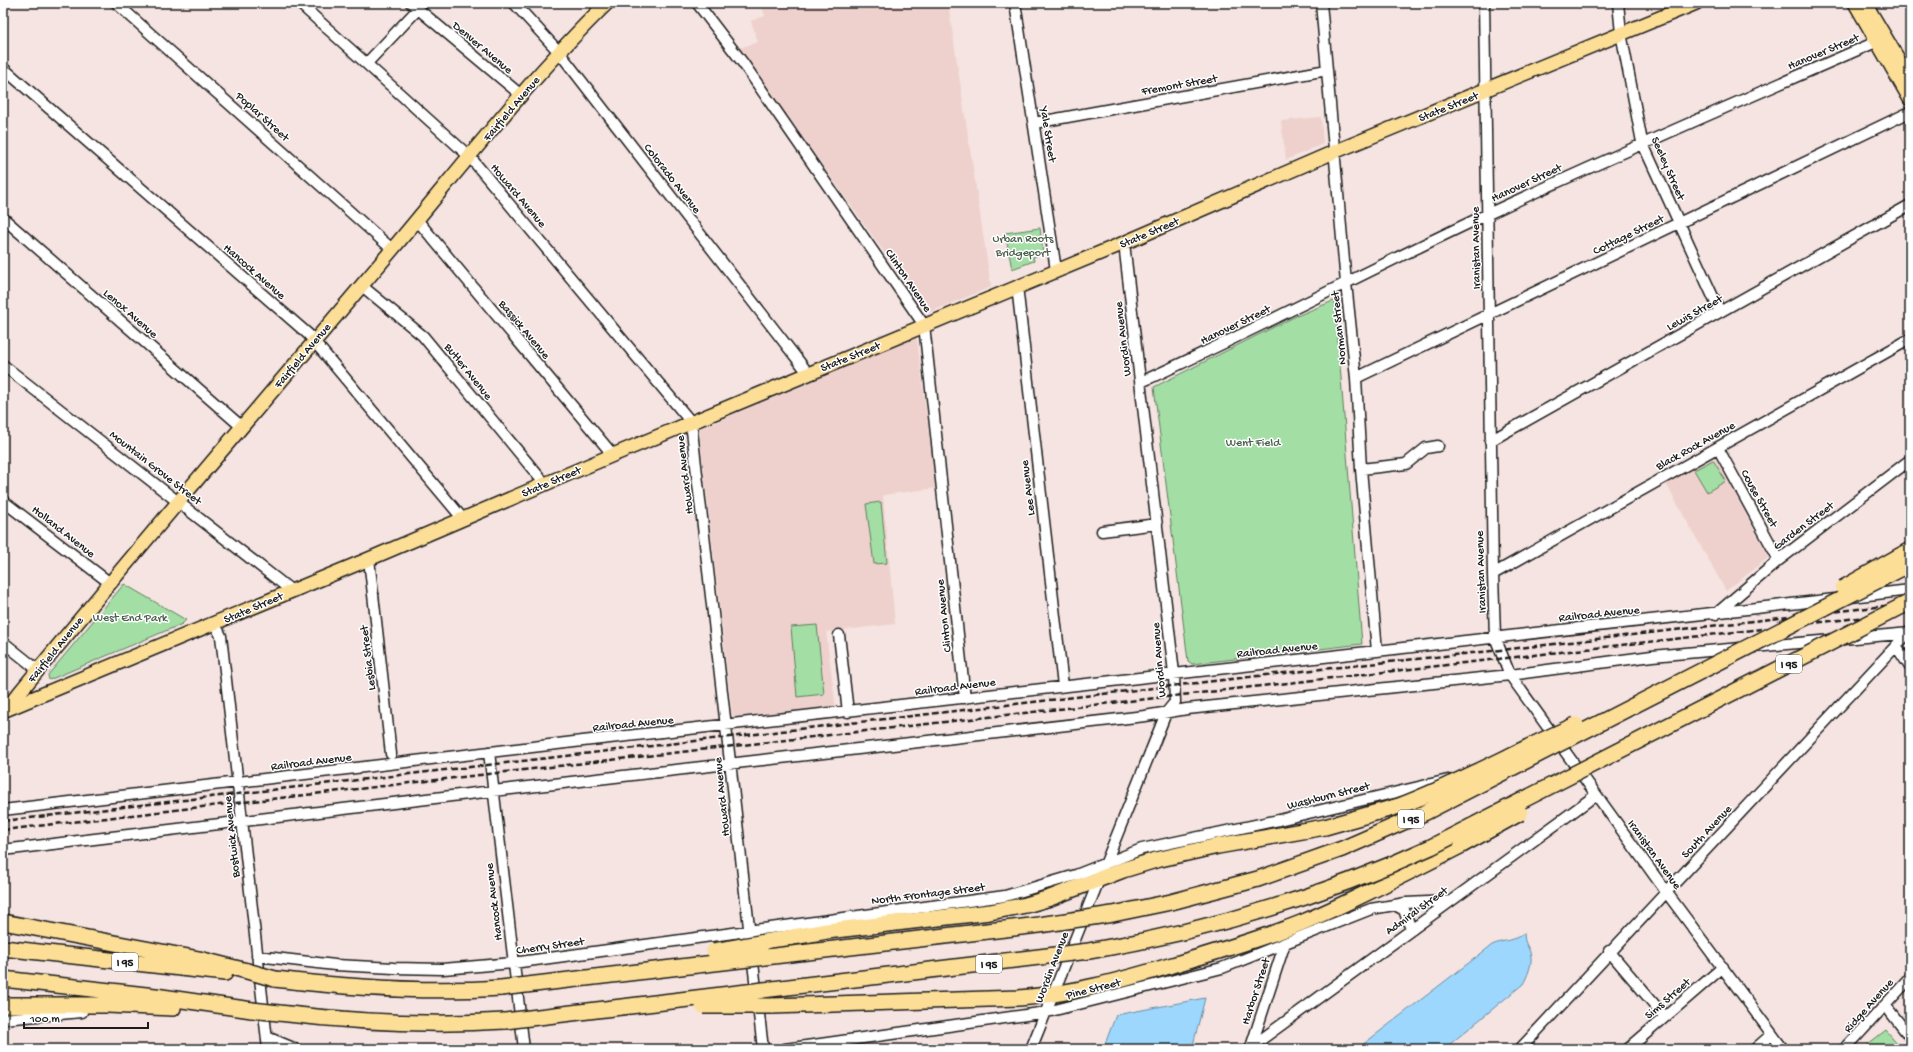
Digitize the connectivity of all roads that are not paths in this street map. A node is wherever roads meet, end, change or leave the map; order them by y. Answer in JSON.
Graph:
{"nodes":[{"id":1,"x":116,"y":3,"type":"edge"},
{"id":2,"x":299,"y":3,"type":"edge"},
{"id":3,"x":514,"y":3,"type":"edge"},
{"id":4,"x":607,"y":3,"type":"edge"},
{"id":5,"x":697,"y":3,"type":"edge"},
{"id":6,"x":1015,"y":3,"type":"edge"},
{"id":7,"x":1321,"y":3,"type":"edge"},
{"id":8,"x":1484,"y":3,"type":"edge"},
{"id":9,"x":1618,"y":3,"type":"edge"},
{"id":10,"x":1696,"y":3,"type":"edge"},
{"id":11,"x":1855,"y":3,"type":"edge"},
{"id":12,"x":1865,"y":3,"type":"edge"},
{"id":13,"x":415,"y":6,"type":"edge"},
{"id":14,"x":1621,"y":33,"type":"junction"},
{"id":15,"x":1881,"y":40,"type":"junction"},
{"id":16,"x":559,"y":52,"type":"junction"},
{"id":17,"x":367,"y":63,"type":"junction"},
{"id":18,"x":3,"y":68,"type":"edge"},
{"id":19,"x":1328,"y":70,"type":"junction"},
{"id":20,"x":1910,"y":79,"type":"edge"},
{"id":21,"x":1486,"y":90,"type":"junction"},
{"id":22,"x":521,"y":95,"type":"junction"},
{"id":23,"x":1910,"y":99,"type":"edge"},
{"id":24,"x":1910,"y":112,"type":"edge"},
{"id":25,"x":1034,"y":123,"type":"junction"},
{"id":26,"x":1642,"y":142,"type":"junction"},
{"id":27,"x":1334,"y":152,"type":"junction"},
{"id":28,"x":470,"y":157,"type":"junction"},
{"id":29,"x":1910,"y":206,"type":"edge"},
{"id":30,"x":1487,"y":214,"type":"junction"},
{"id":31,"x":3,"y":218,"type":"edge"},
{"id":32,"x":418,"y":221,"type":"junction"},
{"id":33,"x":1679,"y":223,"type":"junction"},
{"id":34,"x":1124,"y":242,"type":"junction"},
{"id":35,"x":393,"y":250,"type":"junction"},
{"id":36,"x":1056,"y":270,"type":"junction"},
{"id":37,"x":1346,"y":283,"type":"junction"},
{"id":38,"x":362,"y":286,"type":"junction"},
{"id":39,"x":1017,"y":286,"type":"junction"},
{"id":40,"x":1720,"y":312,"type":"junction"},
{"id":41,"x":1489,"y":315,"type":"junction"},
{"id":42,"x":924,"y":325,"type":"junction"},
{"id":43,"x":1910,"y":339,"type":"edge"},
{"id":44,"x":314,"y":341,"type":"junction"},
{"id":45,"x":3,"y":365,"type":"edge"},
{"id":46,"x":808,"y":373,"type":"junction"},
{"id":47,"x":1356,"y":378,"type":"junction"},
{"id":48,"x":1141,"y":382,"type":"junction"},
{"id":49,"x":691,"y":422,"type":"junction"},
{"id":50,"x":242,"y":427,"type":"junction"},
{"id":51,"x":1490,"y":440,"type":"junction"},
{"id":52,"x":1438,"y":446,"type":"dead end"},
{"id":53,"x":1718,"y":448,"type":"junction"},
{"id":54,"x":613,"y":455,"type":"junction"},
{"id":55,"x":1910,"y":460,"type":"edge"},
{"id":56,"x":1361,"y":468,"type":"junction"},
{"id":57,"x":545,"y":484,"type":"junction"},
{"id":58,"x":178,"y":500,"type":"junction"},
{"id":59,"x":3,"y":501,"type":"edge"},
{"id":60,"x":462,"y":519,"type":"junction"},
{"id":61,"x":1157,"y":524,"type":"junction"},
{"id":62,"x":1102,"y":531,"type":"dead end"},
{"id":63,"x":1910,"y":550,"type":"edge"},
{"id":64,"x":369,"y":559,"type":"junction"},
{"id":65,"x":1779,"y":560,"type":"junction"},
{"id":66,"x":1910,"y":564,"type":"edge"},
{"id":67,"x":1492,"y":574,"type":"junction"},
{"id":68,"x":110,"y":583,"type":"junction"},
{"id":69,"x":1910,"y":590,"type":"edge"},
{"id":70,"x":292,"y":591,"type":"junction"},
{"id":71,"x":1910,"y":602,"type":"edge"},
{"id":72,"x":1715,"y":614,"type":"junction"},
{"id":73,"x":215,"y":624,"type":"junction"},
{"id":74,"x":1783,"y":629,"type":"junction"},
{"id":75,"x":1909,"y":633,"type":"edge"},
{"id":76,"x":839,"y":635,"type":"dead end"},
{"id":77,"x":1495,"y":637,"type":"junction"},
{"id":78,"x":3,"y":642,"type":"edge"},
{"id":79,"x":1896,"y":646,"type":"junction"},
{"id":80,"x":1377,"y":651,"type":"junction"},
{"id":81,"x":1910,"y":667,"type":"edge"},
{"id":82,"x":1700,"y":672,"type":"junction"},
{"id":83,"x":1174,"y":673,"type":"junction"},
{"id":84,"x":35,"y":674,"type":"junction"},
{"id":85,"x":1510,"y":675,"type":"junction"},
{"id":86,"x":1064,"y":686,"type":"junction"},
{"id":87,"x":44,"y":694,"type":"junction"},
{"id":88,"x":965,"y":698,"type":"junction"},
{"id":89,"x":4,"y":711,"type":"edge"},
{"id":90,"x":848,"y":712,"type":"junction"},
{"id":91,"x":1166,"y":713,"type":"junction"},
{"id":92,"x":727,"y":726,"type":"junction"},
{"id":93,"x":1667,"y":726,"type":"junction"},
{"id":94,"x":1551,"y":733,"type":"junction"},
{"id":95,"x":489,"y":752,"type":"junction"},
{"id":96,"x":391,"y":754,"type":"dead end"},
{"id":97,"x":731,"y":764,"type":"junction"},
{"id":98,"x":238,"y":783,"type":"junction"},
{"id":99,"x":493,"y":791,"type":"junction"},
{"id":100,"x":1596,"y":795,"type":"junction"},
{"id":101,"x":3,"y":810,"type":"edge"},
{"id":102,"x":241,"y":820,"type":"junction"},
{"id":103,"x":3,"y":850,"type":"edge"},
{"id":104,"x":1105,"y":864,"type":"junction"},
{"id":105,"x":1099,"y":879,"type":"junction"},
{"id":106,"x":1667,"y":893,"type":"junction"},
{"id":107,"x":1450,"y":901,"type":"junction"},
{"id":108,"x":1395,"y":905,"type":"junction"},
{"id":109,"x":3,"y":922,"type":"edge"},
{"id":110,"x":1411,"y":929,"type":"junction"},
{"id":111,"x":750,"y":930,"type":"junction"},
{"id":112,"x":1285,"y":943,"type":"junction"},
{"id":113,"x":3,"y":948,"type":"edge"},
{"id":114,"x":1609,"y":952,"type":"junction"},
{"id":115,"x":257,"y":956,"type":"junction"},
{"id":116,"x":513,"y":963,"type":"junction"},
{"id":117,"x":702,"y":966,"type":"junction"},
{"id":118,"x":1723,"y":967,"type":"junction"},
{"id":119,"x":247,"y":973,"type":"junction"},
{"id":120,"x":1910,"y":978,"type":"edge"},
{"id":121,"x":3,"y":979,"type":"edge"},
{"id":122,"x":1053,"y":995,"type":"junction"},
{"id":123,"x":3,"y":1005,"type":"edge"},
{"id":124,"x":1885,"y":1005,"type":"junction"},
{"id":125,"x":642,"y":1006,"type":"junction"},
{"id":126,"x":252,"y":1010,"type":"junction"},
{"id":127,"x":82,"y":1012,"type":"dead end"},
{"id":128,"x":1047,"y":1012,"type":"junction"},
{"id":129,"x":1664,"y":1017,"type":"junction"},
{"id":130,"x":3,"y":1019,"type":"edge"},
{"id":131,"x":1772,"y":1034,"type":"junction"},
{"id":132,"x":267,"y":1037,"type":"junction"},
{"id":133,"x":1910,"y":1037,"type":"edge"},
{"id":134,"x":1251,"y":1047,"type":"joint"},
{"id":135,"x":268,"y":1049,"type":"edge"},
{"id":136,"x":296,"y":1049,"type":"edge"},
{"id":137,"x":524,"y":1049,"type":"edge"},
{"id":138,"x":764,"y":1049,"type":"edge"},
{"id":139,"x":785,"y":1049,"type":"edge"},
{"id":140,"x":1031,"y":1049,"type":"edge"},
{"id":141,"x":1520,"y":1049,"type":"edge"},
{"id":142,"x":1628,"y":1049,"type":"edge"},
{"id":143,"x":1755,"y":1049,"type":"edge"},
{"id":144,"x":1783,"y":1049,"type":"edge"},
{"id":145,"x":1845,"y":1049,"type":"edge"}],
"edges":[{"from":1,"to":35,"type":"street","name":"Poplar Street"},
{"from":2,"to":17,"type":"street","name":"Howard Avenue"},
{"from":3,"to":16,"type":"street","name":"Colorado Avenue"},
{"from":4,"to":16,"type":"main road","name":"Fairfield Avenue"},
{"from":5,"to":42,"type":"street","name":"Clinton Avenue"},
{"from":6,"to":25,"type":"street","name":"Yale Street"},
{"from":7,"to":19,"type":"street","name":"Norman Street"},
{"from":8,"to":21,"type":"street","name":"Iranistan Avenue"},
{"from":9,"to":14,"type":"street","name":"Seeley Street"},
{"from":10,"to":14,"type":"main road","name":"State Street"},
{"from":11,"to":15,"type":"main road"},
{"from":12,"to":15,"type":"main road"},
{"from":13,"to":17,"type":"street"},
{"from":13,"to":22,"type":"street","name":"Denver Avenue"},
{"from":14,"to":21,"type":"main road","name":"State Street"},
{"from":14,"to":26,"type":"street","name":"Seeley Street"},
{"from":15,"to":20,"type":"main road"},
{"from":15,"to":23,"type":"main road"},
{"from":15,"to":26,"type":"street","name":"Hanover Street"},
{"from":16,"to":22,"type":"main road","name":"Fairfield Avenue"},
{"from":16,"to":46,"type":"street","name":"Colorado Avenue"},
{"from":17,"to":28,"type":"street","name":"Howard Avenue"},
{"from":18,"to":44,"type":"street","name":"Hancock Avenue"},
{"from":19,"to":25,"type":"street","name":"Fremont Street"},
{"from":19,"to":27,"type":"street","name":"Norman Street"},
{"from":21,"to":27,"type":"main road","name":"State Street"},
{"from":21,"to":30,"type":"street","name":"Iranistan Avenue"},
{"from":22,"to":28,"type":"main road","name":"Fairfield Avenue"},
{"from":24,"to":33,"type":"street","name":"Cottage Street"},
{"from":25,"to":36,"type":"street","name":"Yale Street"},
{"from":26,"to":30,"type":"street","name":"Hanover Street"},
{"from":26,"to":33,"type":"street","name":"Seeley Street"},
{"from":27,"to":34,"type":"main road","name":"State Street"},
{"from":27,"to":37,"type":"street","name":"Norman Street"},
{"from":28,"to":32,"type":"main road","name":"Fairfield Avenue"},
{"from":28,"to":49,"type":"street","name":"Howard Avenue"},
{"from":29,"to":40,"type":"street","name":"Lewis Street"},
{"from":30,"to":37,"type":"street","name":"Hanover Street"},
{"from":30,"to":41,"type":"street","name":"Iranistan Avenue"},
{"from":31,"to":50,"type":"street","name":"Lenox Avenue"},
{"from":32,"to":35,"type":"main road","name":"Fairfield Avenue"},
{"from":32,"to":54,"type":"street","name":"Bassick Avenue"},
{"from":33,"to":40,"type":"street","name":"Seeley Street"},
{"from":33,"to":41,"type":"street","name":"Cottage Street"},
{"from":34,"to":36,"type":"main road","name":"State Street"},
{"from":34,"to":48,"type":"street","name":"Wordin Avenue"},
{"from":35,"to":38,"type":"main road","name":"Fairfield Avenue"},
{"from":36,"to":39,"type":"main road","name":"State Street"},
{"from":37,"to":47,"type":"street","name":"Norman Street"},
{"from":37,"to":48,"type":"street","name":"Hanover Street"},
{"from":38,"to":44,"type":"main road","name":"Fairfield Avenue"},
{"from":38,"to":57,"type":"street","name":"Butler Avenue"},
{"from":39,"to":42,"type":"main road","name":"State Street"},
{"from":39,"to":86,"type":"street","name":"Lee Avenue"},
{"from":40,"to":51,"type":"street","name":"Lewis Street"},
{"from":41,"to":47,"type":"street","name":"Cottage Street"},
{"from":41,"to":51,"type":"street","name":"Iranistan Avenue"},
{"from":42,"to":46,"type":"main road","name":"State Street"},
{"from":42,"to":88,"type":"street","name":"Clinton Avenue"},
{"from":43,"to":53,"type":"street","name":"Black Rock Avenue"},
{"from":44,"to":50,"type":"main road","name":"Fairfield Avenue"},
{"from":44,"to":60,"type":"street","name":"Hancock Avenue"},
{"from":45,"to":58,"type":"street","name":"Mountain Grove Street"},
{"from":46,"to":49,"type":"main road","name":"State Street"},
{"from":47,"to":56,"type":"street","name":"Norman Street"},
{"from":48,"to":61,"type":"street","name":"Wordin Avenue"},
{"from":49,"to":54,"type":"main road","name":"State Street"},
{"from":49,"to":92,"type":"street","name":"Howard Avenue"},
{"from":50,"to":58,"type":"main road","name":"Fairfield Avenue"},
{"from":51,"to":67,"type":"street","name":"Iranistan Avenue"},
{"from":52,"to":56,"type":"street"},
{"from":53,"to":65,"type":"street","name":"Couse Street"},
{"from":53,"to":67,"type":"street","name":"Black Rock Avenue"},
{"from":54,"to":57,"type":"main road","name":"State Street"},
{"from":55,"to":65,"type":"street","name":"Garden Street"},
{"from":56,"to":80,"type":"street","name":"Norman Street"},
{"from":57,"to":60,"type":"main road","name":"State Street"},
{"from":58,"to":68,"type":"main road","name":"Fairfield Avenue"},
{"from":58,"to":70,"type":"street","name":"Mountain Grove Street"},
{"from":59,"to":68,"type":"street","name":"Holland Avenue"},
{"from":60,"to":64,"type":"main road","name":"State Street"},
{"from":61,"to":62,"type":"street"},
{"from":61,"to":83,"type":"street","name":"Wordin Avenue"},
{"from":63,"to":74,"type":"highway","bridge":true},
{"from":64,"to":70,"type":"main road","name":"State Street"},
{"from":64,"to":96,"type":"street","name":"Lesbia Street"},
{"from":65,"to":72,"type":"street","name":"Garden Street"},
{"from":66,"to":74,"type":"highway","number":"I 95","bridge":true},
{"from":67,"to":77,"type":"street","name":"Iranistan Avenue"},
{"from":68,"to":84,"type":"main road","name":"Fairfield Avenue"},
{"from":69,"to":72,"type":"street","name":"Railroad Avenue"},
{"from":70,"to":73,"type":"main road","name":"State Street"},
{"from":71,"to":93,"type":"highway","number":"I 95","bridge":true},
{"from":72,"to":77,"type":"street","name":"Railroad Avenue"},
{"from":73,"to":87,"type":"main road","name":"State Street"},
{"from":73,"to":98,"type":"street","name":"Bostwick Avenue"},
{"from":74,"to":82,"type":"highway","number":"I 95","bridge":true},
{"from":75,"to":79,"type":"street","name":"South Avenue"},
{"from":75,"to":85,"type":"street"},
{"from":76,"to":90,"type":"street"},
{"from":77,"to":80,"type":"street","name":"Railroad Avenue"},
{"from":77,"to":85,"type":"street","name":"Iranistan Avenue"},
{"from":78,"to":84,"type":"street"},
{"from":79,"to":81,"type":"street"},
{"from":79,"to":106,"type":"street","name":"South Avenue"},
{"from":80,"to":83,"type":"street","name":"Railroad Avenue"},
{"from":82,"to":105,"type":"highway","bridge":true},
{"from":82,"to":117,"type":"highway","number":"I 95","bridge":true},
{"from":83,"to":86,"type":"street","name":"Railroad Avenue"},
{"from":83,"to":91,"type":"street","name":"Wordin Avenue"},
{"from":84,"to":87,"type":"main road"},
{"from":84,"to":89,"type":"main road","name":"Fairfield Avenue"},
{"from":85,"to":91,"type":"street"},
{"from":85,"to":94,"type":"street","name":"Iranistan Avenue"},
{"from":86,"to":88,"type":"street","name":"Railroad Avenue"},
{"from":87,"to":89,"type":"main road","name":"State Street"},
{"from":88,"to":90,"type":"street","name":"Railroad Avenue"},
{"from":90,"to":92,"type":"street","name":"Railroad Avenue"},
{"from":91,"to":97,"type":"street"},
{"from":91,"to":104,"type":"street","name":"Wordin Avenue"},
{"from":92,"to":95,"type":"street","name":"Railroad Avenue"},
{"from":92,"to":97,"type":"street","name":"Howard Avenue"},
{"from":93,"to":122,"type":"highway","bridge":true},
{"from":93,"to":125,"type":"highway","number":"I 95","bridge":true},
{"from":94,"to":100,"type":"street","name":"Iranistan Avenue"},
{"from":94,"to":104,"type":"street","name":"Washburn Street"},
{"from":95,"to":98,"type":"street","name":"Railroad Avenue"},
{"from":95,"to":99,"type":"street","name":"Hancock Avenue"},
{"from":97,"to":99,"type":"street"},
{"from":97,"to":111,"type":"street","name":"Howard Avenue"},
{"from":98,"to":101,"type":"street","name":"Railroad Avenue"},
{"from":98,"to":102,"type":"street","name":"Bostwick Avenue"},
{"from":99,"to":102,"type":"street"},
{"from":99,"to":116,"type":"street","name":"Hancock Avenue"},
{"from":100,"to":106,"type":"street","name":"Iranistan Avenue"},
{"from":100,"to":107,"type":"street","name":"Admiral Street"},
{"from":102,"to":103,"type":"street"},
{"from":102,"to":115,"type":"street","name":"Bostwick Avenue"},
{"from":104,"to":105,"type":"street","name":"Wordin Avenue"},
{"from":104,"to":111,"type":"street","name":"North Frontage Street"},
{"from":105,"to":117,"type":"highway","bridge":true},
{"from":105,"to":122,"type":"street","name":"Wordin Avenue"},
{"from":106,"to":114,"type":"street","name":"South Avenue"},
{"from":106,"to":118,"type":"street","name":"Iranistan Avenue"},
{"from":107,"to":108,"type":"street","name":"Pine Street"},
{"from":107,"to":110,"type":"street","name":"Admiral Street"},
{"from":108,"to":110,"type":"street"},
{"from":108,"to":112,"type":"street","name":"Pine Street"},
{"from":109,"to":119,"type":"highway"},
{"from":110,"to":134,"type":"street","name":"Admiral Street"},
{"from":111,"to":116,"type":"street","name":"Cherry Street"},
{"from":111,"to":138,"type":"street","name":"Howard Avenue"},
{"from":112,"to":128,"type":"street","name":"Pine Street"},
{"from":112,"to":134,"type":"street","name":"Harbor Street"},
{"from":113,"to":119,"type":"highway","number":"I 95"},
{"from":114,"to":129,"type":"street"},
{"from":114,"to":141,"type":"street","name":"South Avenue"},
{"from":115,"to":116,"type":"street","name":"Cherry Street"},
{"from":115,"to":132,"type":"street","name":"Bostwick Avenue"},
{"from":116,"to":137,"type":"street","name":"Hancock Avenue"},
{"from":117,"to":119,"type":"highway","number":"I 95","bridge":true},
{"from":118,"to":129,"type":"street","name":"Sims Street"},
{"from":118,"to":131,"type":"street","name":"Iranistan Avenue"},
{"from":120,"to":124,"type":"street","name":"Ridge Avenue"},
{"from":121,"to":126,"type":"highway","number":"I 95"},
{"from":122,"to":125,"type":"highway","bridge":true},
{"from":122,"to":128,"type":"street","name":"Wordin Avenue"},
{"from":123,"to":126,"type":"highway"},
{"from":124,"to":133,"type":"street"},
{"from":124,"to":145,"type":"street","name":"Ridge Avenue"},
{"from":125,"to":126,"type":"highway","number":"I 95","bridge":true},
{"from":127,"to":130,"type":"street"},
{"from":128,"to":139,"type":"street","name":"Pine Street"},
{"from":128,"to":140,"type":"street","name":"Wordin Avenue"},
{"from":129,"to":142,"type":"street","name":"Sims Street"},
{"from":131,"to":143,"type":"street"},
{"from":131,"to":144,"type":"street","name":"Iranistan Avenue"},
{"from":132,"to":135,"type":"street","name":"Bostwick Avenue"},
{"from":132,"to":136,"type":"street"}]}
